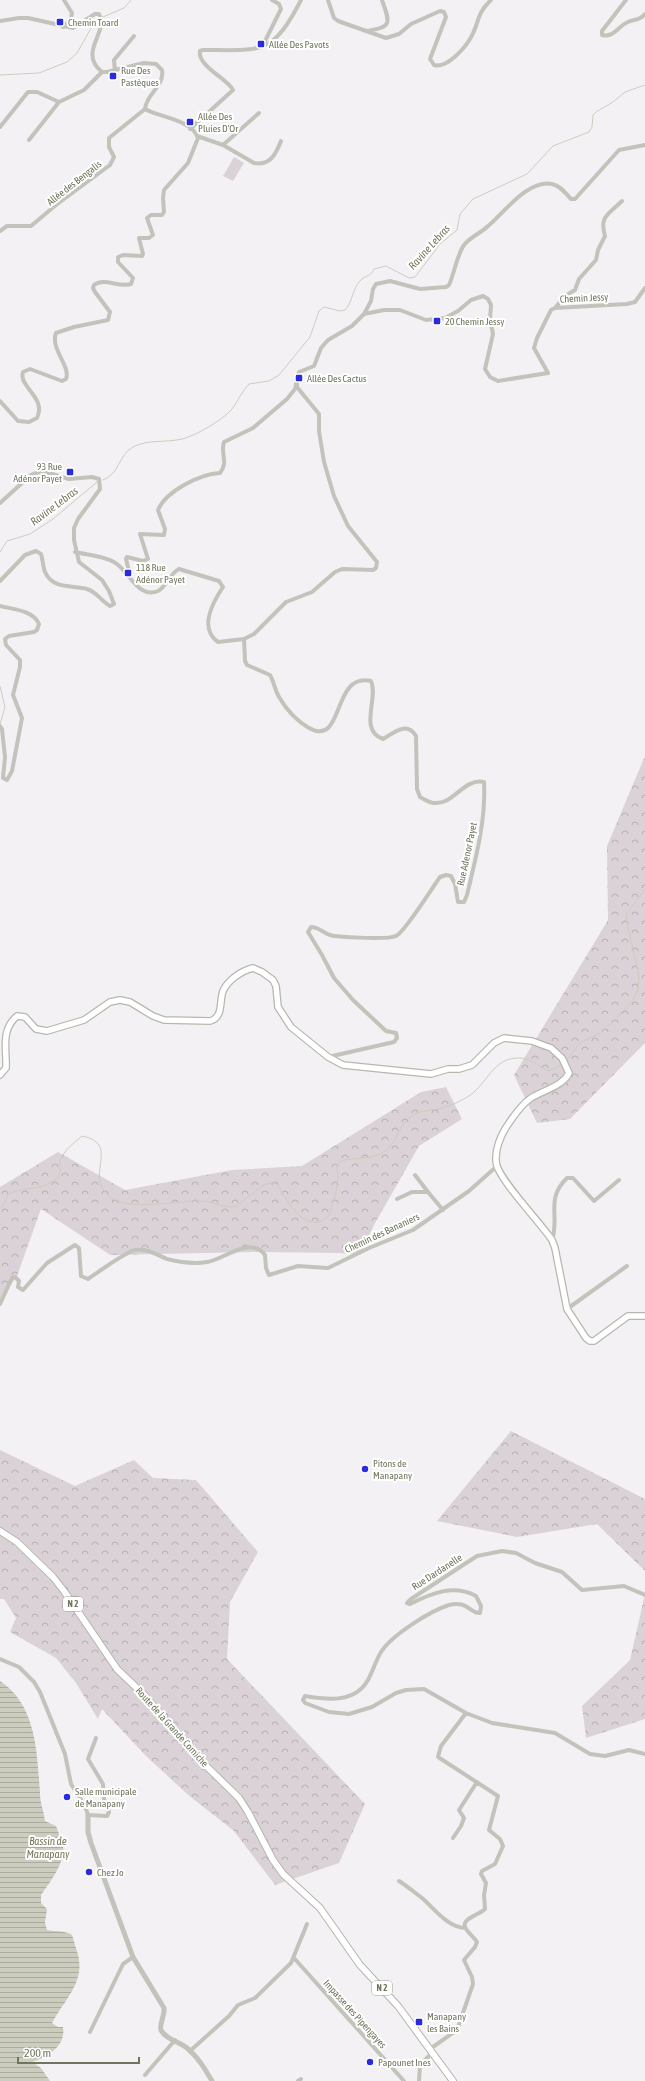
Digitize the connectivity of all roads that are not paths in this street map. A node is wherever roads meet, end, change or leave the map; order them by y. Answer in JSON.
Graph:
{"nodes":[{"id":1,"x":64,"y":0,"type":"edge"},
{"id":2,"x":272,"y":0,"type":"edge"},
{"id":3,"x":301,"y":0,"type":"edge"},
{"id":4,"x":328,"y":0,"type":"edge"},
{"id":5,"x":382,"y":0,"type":"edge"},
{"id":6,"x":491,"y":0,"type":"edge"},
{"id":7,"x":626,"y":0,"type":"edge"},
{"id":8,"x":645,"y":14,"type":"edge"},
{"id":9,"x":0,"y":21,"type":"edge"},
{"id":10,"x":63,"y":27,"type":"junction"},
{"id":11,"x":364,"y":31,"type":"junction"},
{"id":12,"x":134,"y":36,"type":"dead end"},
{"id":13,"x":265,"y":45,"type":"junction"},
{"id":14,"x":115,"y":71,"type":"junction"},
{"id":15,"x":102,"y":72,"type":"junction"},
{"id":16,"x":59,"y":102,"type":"junction"},
{"id":17,"x":145,"y":109,"type":"junction"},
{"id":18,"x":259,"y":113,"type":"dead end"},
{"id":19,"x":0,"y":127,"type":"edge"},
{"id":20,"x":190,"y":129,"type":"junction"},
{"id":21,"x":197,"y":136,"type":"junction"},
{"id":22,"x":29,"y":140,"type":"dead end"},
{"id":23,"x":281,"y":141,"type":"dead end"},
{"id":24,"x":223,"y":145,"type":"junction"},
{"id":25,"x":645,"y":145,"type":"edge"},
{"id":26,"x":622,"y":201,"type":"dead end"},
{"id":27,"x":0,"y":231,"type":"edge"},
{"id":28,"x":645,"y":288,"type":"edge"},
{"id":29,"x":554,"y":308,"type":"junction"},
{"id":30,"x":364,"y":314,"type":"junction"},
{"id":31,"x":298,"y":377,"type":"junction"},
{"id":32,"x":0,"y":401,"type":"edge"},
{"id":33,"x":0,"y":503,"type":"edge"},
{"id":34,"x":75,"y":552,"type":"junction"},
{"id":35,"x":127,"y":575,"type":"junction"},
{"id":36,"x":0,"y":581,"type":"edge"},
{"id":37,"x":0,"y":606,"type":"edge"},
{"id":38,"x":244,"y":639,"type":"junction"},
{"id":39,"x":0,"y":726,"type":"edge"},
{"id":40,"x":328,"y":1057,"type":"junction"},
{"id":41,"x":0,"y":1075,"type":"edge"},
{"id":42,"x":497,"y":1166,"type":"junction"},
{"id":43,"x":415,"y":1175,"type":"dead end"},
{"id":44,"x":618,"y":1180,"type":"dead end"},
{"id":45,"x":428,"y":1192,"type":"junction"},
{"id":46,"x":397,"y":1199,"type":"dead end"},
{"id":47,"x":444,"y":1210,"type":"junction"},
{"id":48,"x":552,"y":1240,"type":"junction"},
{"id":49,"x":627,"y":1266,"type":"dead end"},
{"id":50,"x":0,"y":1304,"type":"edge"},
{"id":51,"x":567,"y":1309,"type":"junction"},
{"id":52,"x":645,"y":1316,"type":"edge"},
{"id":53,"x":0,"y":1531,"type":"edge"},
{"id":54,"x":645,"y":1594,"type":"edge"},
{"id":55,"x":0,"y":1659,"type":"edge"},
{"id":56,"x":466,"y":1714,"type":"junction"},
{"id":57,"x":96,"y":1738,"type":"dead end"},
{"id":58,"x":645,"y":1754,"type":"edge"},
{"id":59,"x":477,"y":1782,"type":"junction"},
{"id":60,"x":88,"y":1814,"type":"junction"},
{"id":61,"x":453,"y":1838,"type":"dead end"},
{"id":62,"x":399,"y":1880,"type":"dead end"},
{"id":63,"x":307,"y":1924,"type":"dead end"},
{"id":64,"x":465,"y":1928,"type":"junction"},
{"id":65,"x":133,"y":1957,"type":"junction"},
{"id":66,"x":294,"y":1958,"type":"junction"},
{"id":67,"x":90,"y":2032,"type":"dead end"},
{"id":68,"x":175,"y":2040,"type":"junction"},
{"id":69,"x":190,"y":2051,"type":"junction"},
{"id":70,"x":431,"y":2051,"type":"junction"},
{"id":71,"x":145,"y":2075,"type":"dead end"},
{"id":72,"x":212,"y":2081,"type":"edge"},
{"id":73,"x":404,"y":2081,"type":"edge"},
{"id":74,"x":419,"y":2081,"type":"edge"},
{"id":75,"x":453,"y":2081,"type":"edge"}],
"edges":[{"from":1,"to":10,"type":"street"},
{"from":2,"to":13,"type":"street"},
{"from":3,"to":13,"type":"street"},
{"from":4,"to":11,"type":"street"},
{"from":5,"to":11,"type":"street"},
{"from":6,"to":11,"type":"street"},
{"from":7,"to":8,"type":"street"},
{"from":9,"to":10,"type":"street"},
{"from":10,"to":15,"type":"street"},
{"from":12,"to":14,"type":"street"},
{"from":13,"to":20,"type":"street"},
{"from":14,"to":15,"type":"street"},
{"from":14,"to":17,"type":"street"},
{"from":15,"to":16,"type":"street"},
{"from":16,"to":19,"type":"street"},
{"from":16,"to":22,"type":"street"},
{"from":17,"to":20,"type":"street"},
{"from":17,"to":27,"type":"street","name":"Allée des Bengalis"},
{"from":18,"to":24,"type":"street"},
{"from":20,"to":21,"type":"street"},
{"from":21,"to":24,"type":"street"},
{"from":21,"to":32,"type":"street"},
{"from":23,"to":24,"type":"street"},
{"from":25,"to":30,"type":"street"},
{"from":26,"to":29,"type":"street"},
{"from":28,"to":29,"type":"street","name":"Chemin Jessy"},
{"from":29,"to":30,"type":"street","name":"Chemin Jessy"},
{"from":30,"to":31,"type":"street"},
{"from":31,"to":35,"type":"street"},
{"from":31,"to":38,"type":"street"},
{"from":33,"to":34,"type":"street"},
{"from":34,"to":35,"type":"street"},
{"from":34,"to":36,"type":"street"},
{"from":35,"to":38,"type":"street"},
{"from":37,"to":39,"type":"street"},
{"from":38,"to":40,"type":"street","name":"Rue Adenor Payet"},
{"from":40,"to":41,"type":"main road"},
{"from":40,"to":42,"type":"main road"},
{"from":42,"to":47,"type":"street","name":"Chemin des Bananiers"},
{"from":42,"to":48,"type":"main road"},
{"from":43,"to":45,"type":"street"},
{"from":44,"to":48,"type":"street"},
{"from":45,"to":46,"type":"street"},
{"from":45,"to":47,"type":"street"},
{"from":47,"to":50,"type":"street","name":"Chemin des Bananiers"},
{"from":48,"to":51,"type":"main road"},
{"from":49,"to":51,"type":"street"},
{"from":51,"to":52,"type":"main road"},
{"from":53,"to":70,"type":"main road","name":"Route de la Grande Corniche","number":"N 2"},
{"from":54,"to":56,"type":"street","name":"Rue Dardanelle"},
{"from":55,"to":60,"type":"street"},
{"from":56,"to":58,"type":"street"},
{"from":56,"to":59,"type":"street"},
{"from":57,"to":60,"type":"street"},
{"from":59,"to":61,"type":"street"},
{"from":59,"to":64,"type":"street"},
{"from":60,"to":65,"type":"street"},
{"from":62,"to":64,"type":"street"},
{"from":63,"to":66,"type":"street"},
{"from":64,"to":70,"type":"street"},
{"from":65,"to":67,"type":"street"},
{"from":65,"to":68,"type":"street"},
{"from":66,"to":69,"type":"street"},
{"from":66,"to":73,"type":"street","name":"Impasse des Pipengayes"},
{"from":68,"to":69,"type":"street"},
{"from":68,"to":71,"type":"street"},
{"from":69,"to":72,"type":"street"},
{"from":70,"to":74,"type":"street"},
{"from":70,"to":75,"type":"main road","name":"Route de la Grande Corniche","number":"N 2"}]}
